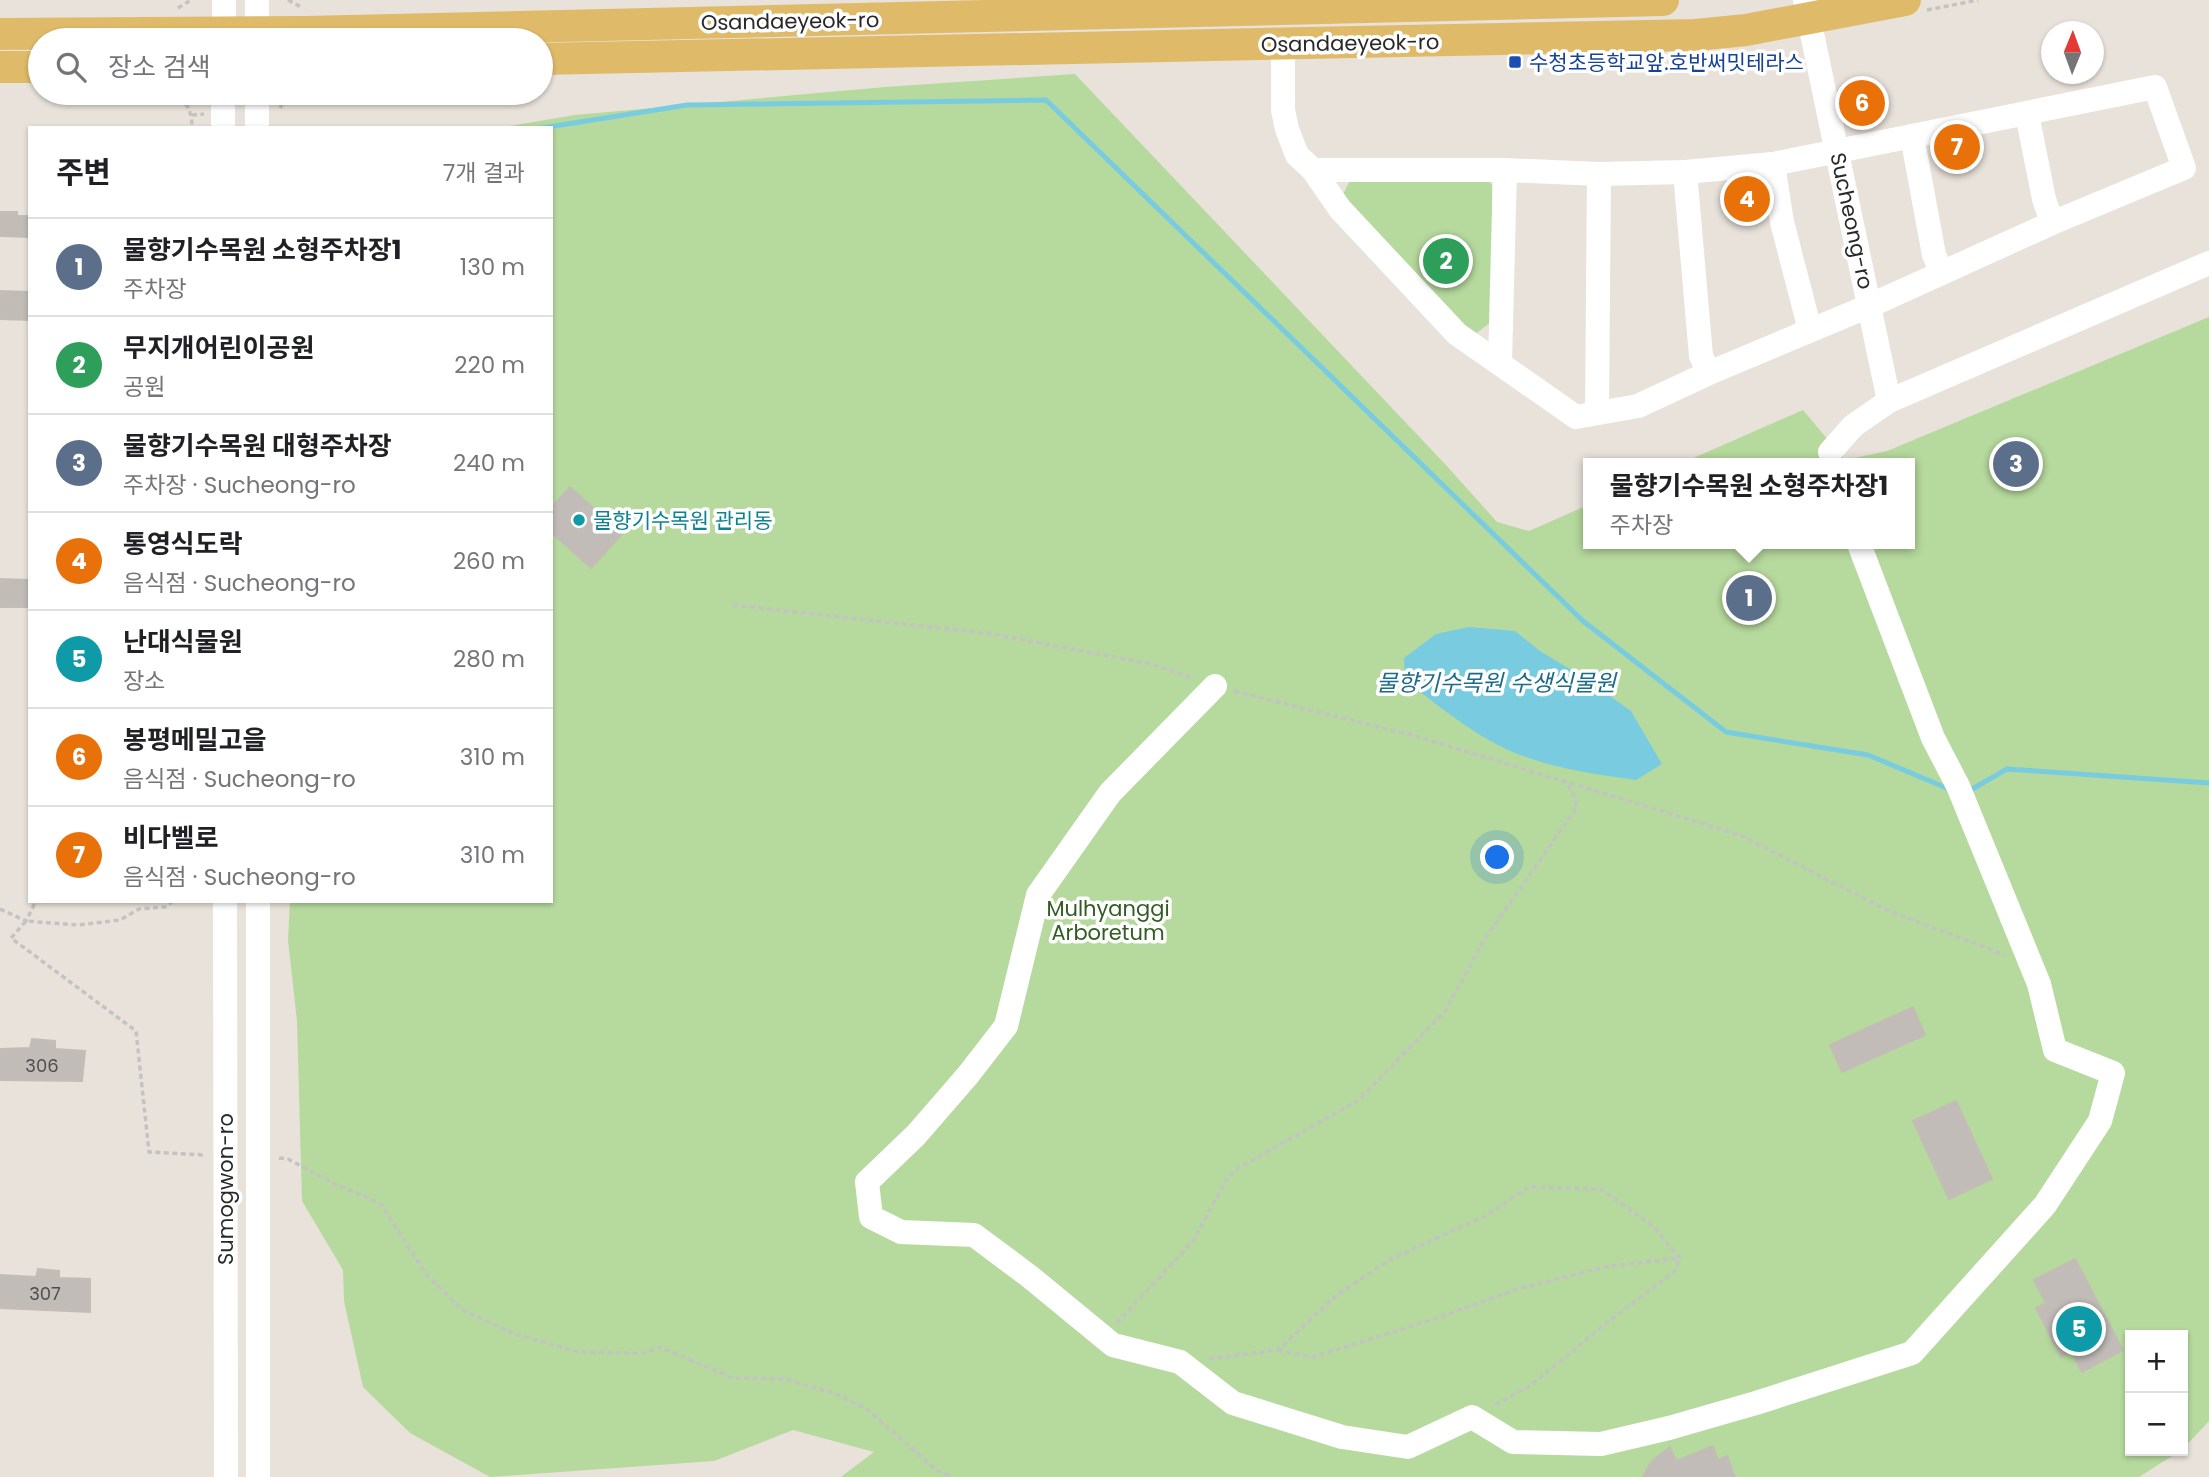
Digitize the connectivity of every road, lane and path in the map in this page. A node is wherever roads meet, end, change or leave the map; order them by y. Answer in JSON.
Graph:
{"nodes":[{"id":1,"x":224,"y":0,"type":"edge"},
{"id":2,"x":257,"y":0,"type":"edge"},
{"id":3,"x":288,"y":0,"type":"edge"},
{"id":4,"x":1663,"y":0,"type":"edge"},
{"id":5,"x":1905,"y":0,"type":"edge"},
{"id":6,"x":306,"y":8,"type":"dead end"},
{"id":7,"x":1807,"y":10,"type":"edge"},
{"id":8,"x":224,"y":28,"type":"edge"},
{"id":9,"x":257,"y":28,"type":"edge"},
{"id":10,"x":553,"y":28,"type":"edge"},
{"id":11,"x":0,"y":34,"type":"edge"},
{"id":12,"x":28,"y":34,"type":"edge"},
{"id":13,"x":1283,"y":45,"type":"junction"},
{"id":14,"x":553,"y":59,"type":"edge"},
{"id":15,"x":0,"y":67,"type":"edge"},
{"id":16,"x":28,"y":67,"type":"edge"},
{"id":17,"x":188,"y":105,"type":"edge"},
{"id":18,"x":223,"y":105,"type":"edge"},
{"id":19,"x":257,"y":105,"type":"edge"},
{"id":20,"x":281,"y":105,"type":"edge"},
{"id":21,"x":279,"y":114,"type":"dead end"},
{"id":22,"x":2027,"y":114,"type":"junction"},
{"id":23,"x":192,"y":126,"type":"edge"},
{"id":24,"x":223,"y":126,"type":"edge"},
{"id":25,"x":257,"y":126,"type":"edge"},
{"id":26,"x":1912,"y":136,"type":"junction"},
{"id":27,"x":1837,"y":150,"type":"junction"},
{"id":28,"x":1773,"y":163,"type":"junction"},
{"id":29,"x":1313,"y":170,"type":"junction"},
{"id":30,"x":1505,"y":170,"type":"junction"},
{"id":31,"x":1685,"y":172,"type":"junction"},
{"id":32,"x":1599,"y":174,"type":"junction"},
{"id":33,"x":2052,"y":223,"type":"junction"},
{"id":34,"x":2209,"y":263,"type":"edge"},
{"id":35,"x":1942,"y":273,"type":"junction"},
{"id":36,"x":1870,"y":306,"type":"junction"},
{"id":37,"x":1810,"y":330,"type":"junction"},
{"id":38,"x":1500,"y":363,"type":"junction"},
{"id":39,"x":1709,"y":373,"type":"junction"},
{"id":40,"x":1889,"y":401,"type":"junction"},
{"id":41,"x":1597,"y":413,"type":"junction"},
{"id":42,"x":1837,"y":457,"type":"edge"},
{"id":43,"x":1861,"y":549,"type":"edge"},
{"id":44,"x":733,"y":605,"type":"dead end"},
{"id":45,"x":1215,"y":686,"type":"junction"},
{"id":46,"x":1563,"y":779,"type":"junction"},
{"id":47,"x":35,"y":903,"type":"edge"},
{"id":48,"x":170,"y":903,"type":"edge"},
{"id":49,"x":225,"y":903,"type":"edge"},
{"id":50,"x":258,"y":903,"type":"edge"},
{"id":51,"x":0,"y":909,"type":"edge"},
{"id":52,"x":26,"y":921,"type":"junction"},
{"id":53,"x":2034,"y":974,"type":"junction"},
{"id":54,"x":149,"y":1152,"type":"dead end"},
{"id":55,"x":288,"y":1158,"type":"dead end"},
{"id":56,"x":1680,"y":1258,"type":"junction"},
{"id":57,"x":1104,"y":1337,"type":"junction"},
{"id":58,"x":1278,"y":1350,"type":"junction"},
{"id":59,"x":1181,"y":1363,"type":"junction"},
{"id":60,"x":1472,"y":1417,"type":"junction"},
{"id":61,"x":226,"y":1477,"type":"edge"},
{"id":62,"x":258,"y":1477,"type":"edge"},
{"id":63,"x":952,"y":1477,"type":"edge"}],
"edges":[{"from":1,"to":8,"type":"street"},
{"from":2,"to":9,"type":"street"},
{"from":3,"to":6,"type":"path"},
{"from":4,"to":10,"type":"main road","name":"Osandaeyeok-ro"},
{"from":5,"to":7,"type":"main road","name":"Osandaeyeok-ro"},
{"from":7,"to":13,"type":"main road","name":"Osandaeyeok-ro"},
{"from":7,"to":27,"type":"street","name":"Sucheong-ro"},
{"from":11,"to":12,"type":"main road","name":"Osandaeyeok-ro"},
{"from":13,"to":14,"type":"main road","name":"Osandaeyeok-ro"},
{"from":13,"to":29,"type":"street"},
{"from":15,"to":16,"type":"main road"},
{"from":17,"to":23,"type":"path"},
{"from":18,"to":24,"type":"street"},
{"from":19,"to":25,"type":"street"},
{"from":20,"to":21,"type":"path"},
{"from":22,"to":26,"type":"street"},
{"from":22,"to":33,"type":"street"},
{"from":22,"to":33,"type":"street"},
{"from":26,"to":27,"type":"street"},
{"from":26,"to":35,"type":"street"},
{"from":27,"to":28,"type":"street"},
{"from":27,"to":36,"type":"street","name":"Sucheong-ro"},
{"from":28,"to":31,"type":"street"},
{"from":28,"to":37,"type":"street"},
{"from":29,"to":30,"type":"street"},
{"from":29,"to":38,"type":"street"},
{"from":30,"to":32,"type":"street"},
{"from":30,"to":38,"type":"street"},
{"from":31,"to":32,"type":"street"},
{"from":31,"to":39,"type":"street"},
{"from":32,"to":41,"type":"street"},
{"from":33,"to":35,"type":"street"},
{"from":34,"to":40,"type":"street"},
{"from":35,"to":36,"type":"street"},
{"from":36,"to":37,"type":"street"},
{"from":36,"to":40,"type":"street","name":"Sucheong-ro"},
{"from":37,"to":39,"type":"street"},
{"from":38,"to":41,"type":"street"},
{"from":39,"to":41,"type":"street"},
{"from":40,"to":42,"type":"street"},
{"from":43,"to":53,"type":"street"},
{"from":44,"to":45,"type":"path"},
{"from":45,"to":46,"type":"path"},
{"from":45,"to":57,"type":"street"},
{"from":46,"to":53,"type":"path"},
{"from":46,"to":57,"type":"path"},
{"from":47,"to":52,"type":"path"},
{"from":48,"to":52,"type":"path"},
{"from":49,"to":61,"type":"street","name":"Sumogwon-ro"},
{"from":50,"to":62,"type":"street","name":"Sumogwon-ro"},
{"from":51,"to":52,"type":"path"},
{"from":52,"to":54,"type":"path"},
{"from":53,"to":60,"type":"street"},
{"from":55,"to":63,"type":"path"},
{"from":56,"to":58,"type":"path"},
{"from":56,"to":58,"type":"path"},
{"from":56,"to":60,"type":"path"},
{"from":57,"to":59,"type":"street"},
{"from":58,"to":59,"type":"path"},
{"from":59,"to":60,"type":"street"}]}
